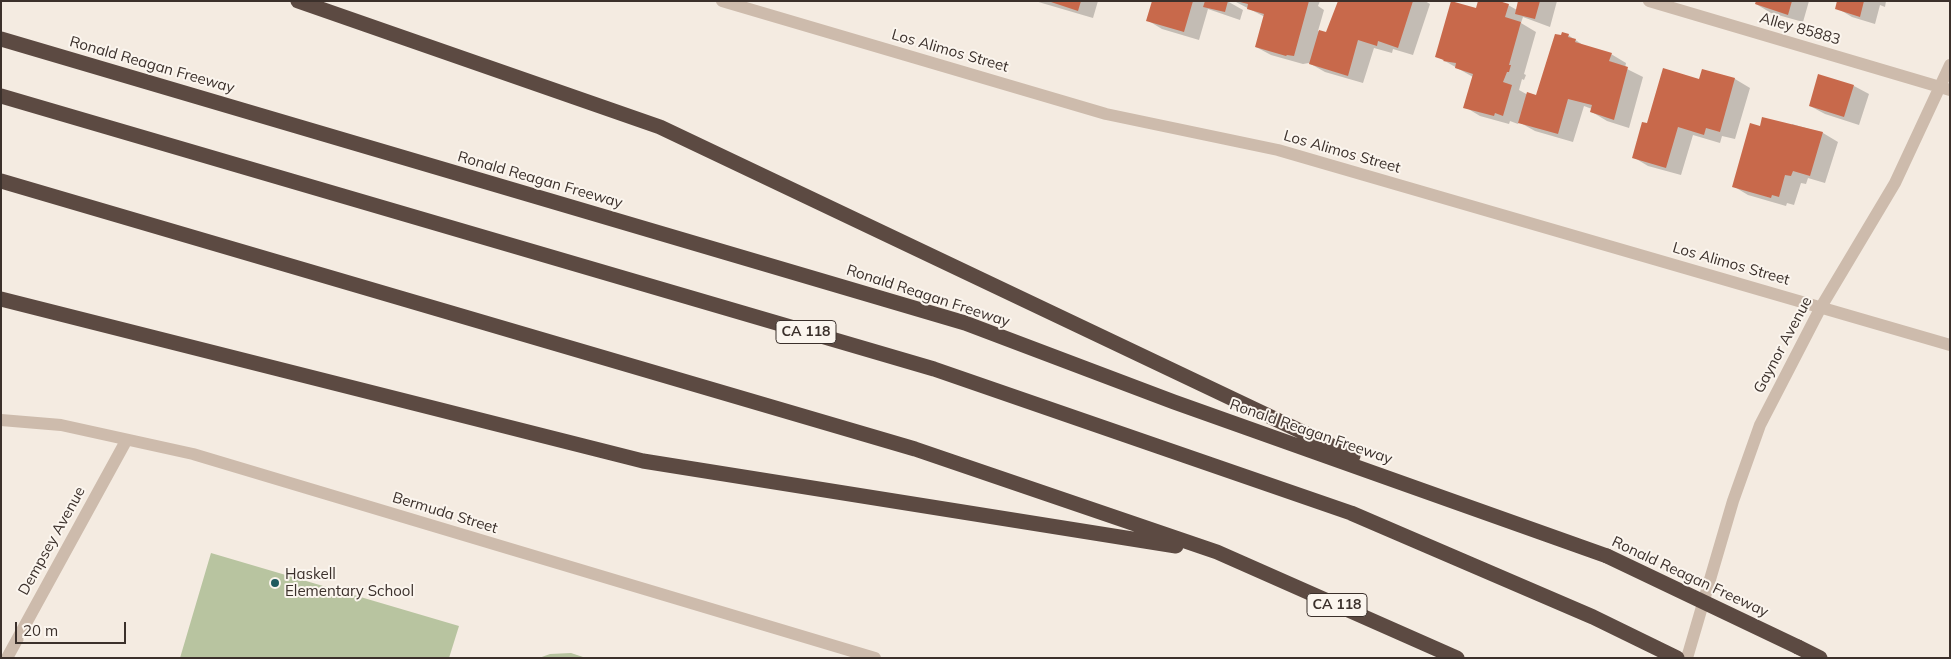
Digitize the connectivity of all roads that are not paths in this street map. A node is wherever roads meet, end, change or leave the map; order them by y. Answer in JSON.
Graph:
{"nodes":[{"id":1,"x":298,"y":1,"type":"edge"},
{"id":2,"x":722,"y":1,"type":"edge"},
{"id":3,"x":1649,"y":1,"type":"edge"},
{"id":4,"x":1,"y":39,"type":"edge"},
{"id":5,"x":1950,"y":65,"type":"edge"},
{"id":6,"x":1945,"y":89,"type":"edge"},
{"id":7,"x":1,"y":96,"type":"edge"},
{"id":8,"x":1,"y":181,"type":"edge"},
{"id":9,"x":1,"y":299,"type":"edge"},
{"id":10,"x":1821,"y":307,"type":"junction"},
{"id":11,"x":1950,"y":345,"type":"edge"},
{"id":12,"x":1,"y":420,"type":"edge"},
{"id":13,"x":126,"y":441,"type":"junction"},
{"id":14,"x":1427,"y":491,"type":"junction"},
{"id":15,"x":1217,"y":552,"type":"junction"},
{"id":16,"x":7,"y":658,"type":"edge"},
{"id":17,"x":875,"y":658,"type":"edge"},
{"id":18,"x":1457,"y":658,"type":"edge"},
{"id":19,"x":1677,"y":658,"type":"edge"},
{"id":20,"x":1687,"y":658,"type":"edge"},
{"id":21,"x":1820,"y":658,"type":"edge"}],
"edges":[{"from":1,"to":14,"type":"highway"},
{"from":2,"to":10,"type":"street","name":"Los Alimos Street"},
{"from":3,"to":6,"type":"street","name":"Alley 85883"},
{"from":4,"to":14,"type":"highway","name":"Ronald Reagan Freeway"},
{"from":5,"to":6,"type":"street","name":"Gaynor Avenue"},
{"from":6,"to":10,"type":"street","name":"Gaynor Avenue"},
{"from":7,"to":19,"type":"highway","number":"CA 118"},
{"from":8,"to":15,"type":"highway","number":"CA 118"},
{"from":9,"to":15,"type":"highway"},
{"from":10,"to":11,"type":"street","name":"Los Alimos Street"},
{"from":10,"to":20,"type":"street","name":"Gaynor Avenue"},
{"from":12,"to":13,"type":"street","name":"Bermuda Street"},
{"from":13,"to":16,"type":"street","name":"Dempsey Avenue"},
{"from":13,"to":17,"type":"street","name":"Bermuda Street"},
{"from":14,"to":21,"type":"highway","name":"Ronald Reagan Freeway","bridge":true},
{"from":15,"to":18,"type":"highway","number":"CA 118"}]}
